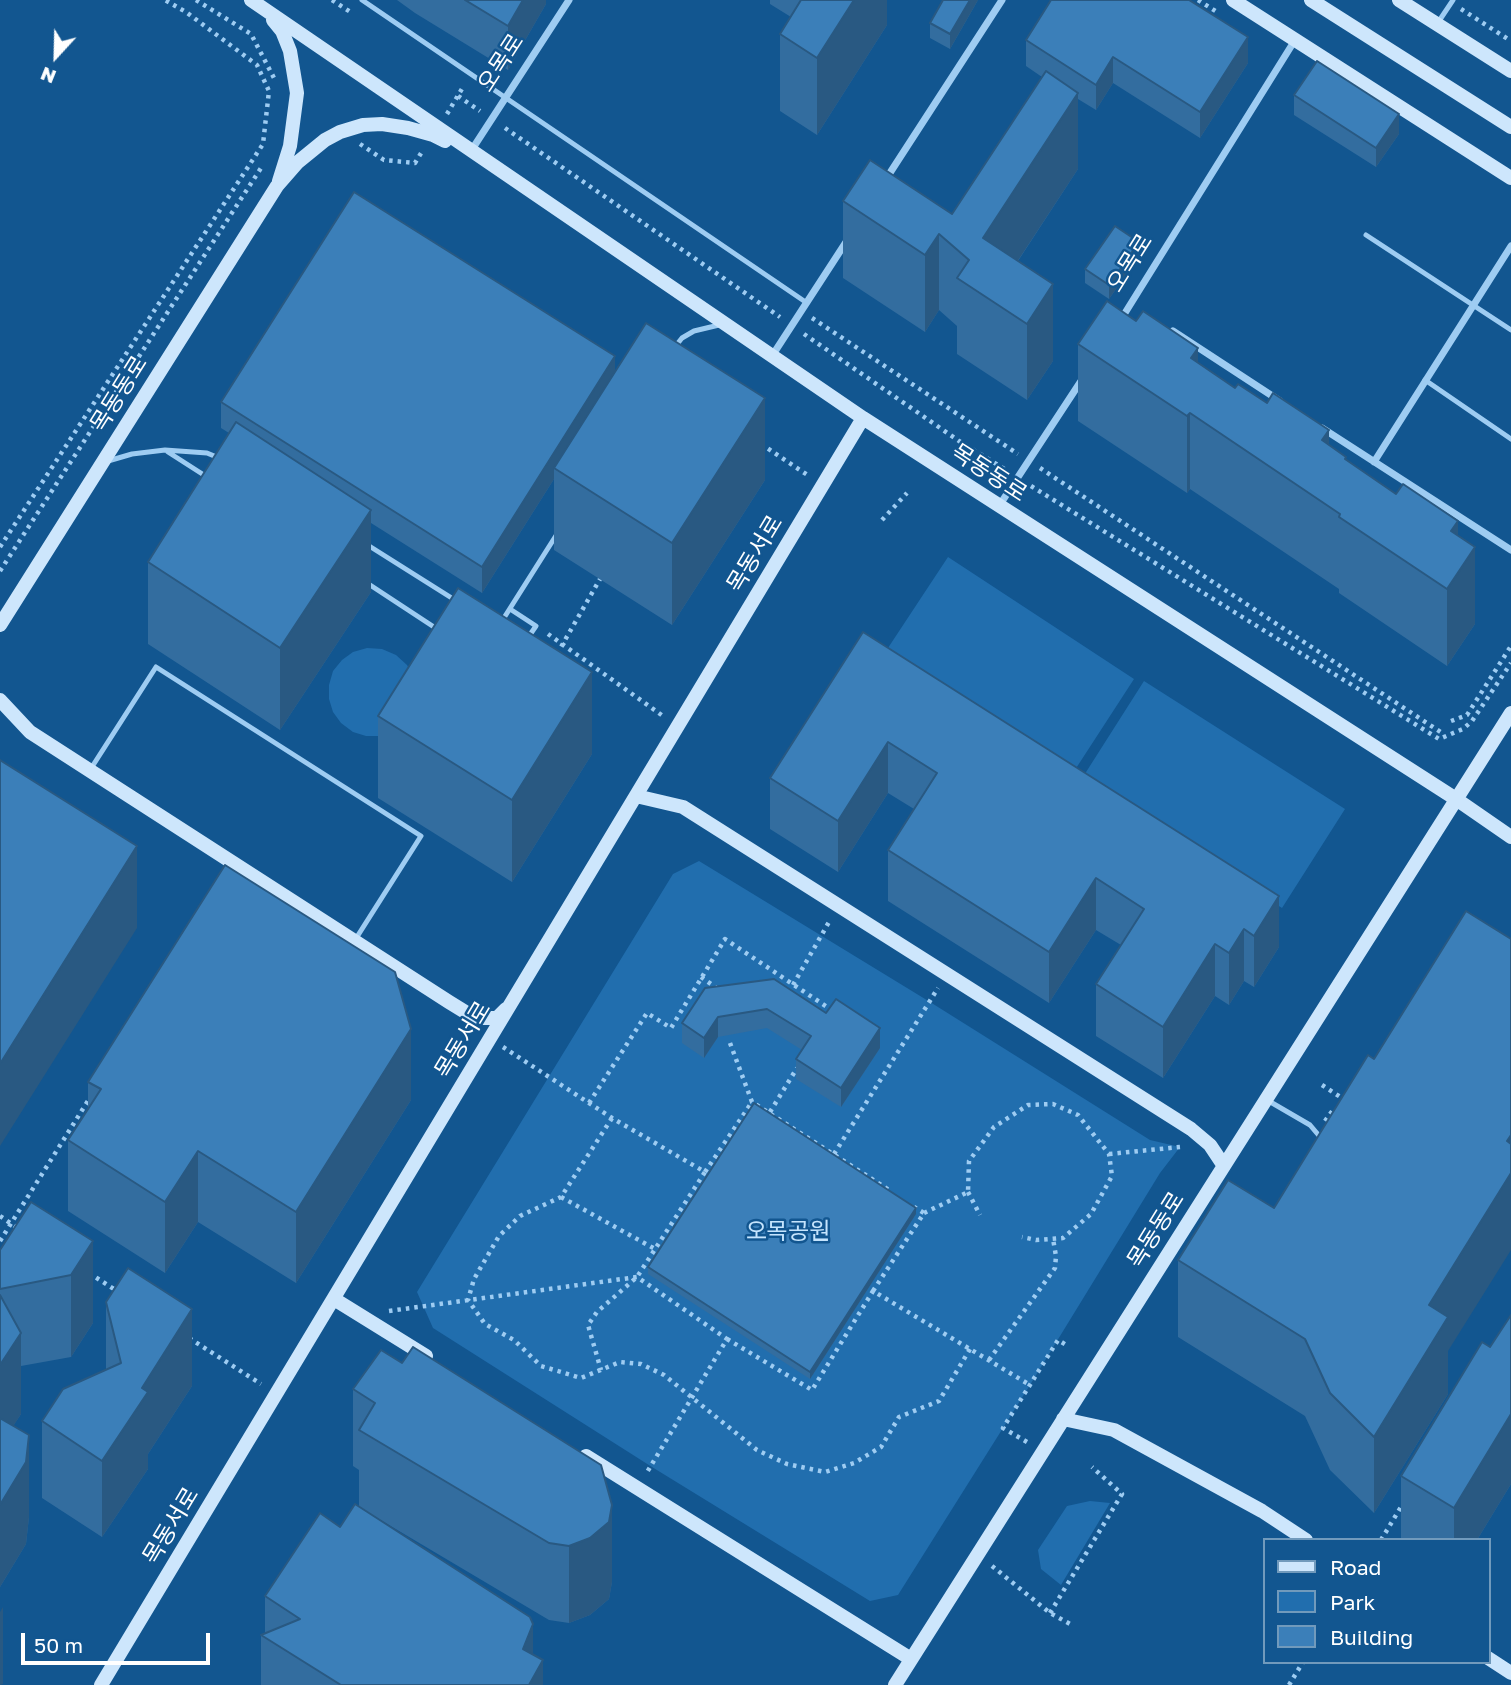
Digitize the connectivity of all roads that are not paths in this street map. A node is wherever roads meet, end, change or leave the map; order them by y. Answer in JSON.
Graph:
{"nodes":[{"id":1,"x":251,"y":0,"type":"edge"},
{"id":2,"x":362,"y":0,"type":"edge"},
{"id":3,"x":569,"y":0,"type":"edge"},
{"id":4,"x":1002,"y":0,"type":"edge"},
{"id":5,"x":1233,"y":0,"type":"edge"},
{"id":6,"x":1311,"y":0,"type":"edge"},
{"id":7,"x":1399,"y":0,"type":"edge"},
{"id":8,"x":1452,"y":1,"type":"edge"},
{"id":9,"x":266,"y":10,"type":"junction"},
{"id":10,"x":1437,"y":24,"type":"junction"},
{"id":11,"x":1295,"y":40,"type":"junction"},
{"id":12,"x":1511,"y":71,"type":"edge"},
{"id":13,"x":505,"y":98,"type":"junction"},
{"id":14,"x":1511,"y":127,"type":"edge"},
{"id":15,"x":471,"y":151,"type":"junction"},
{"id":16,"x":504,"y":174,"type":"junction"},
{"id":17,"x":1511,"y":178,"type":"edge"},
{"id":18,"x":883,"y":184,"type":"edge"},
{"id":19,"x":277,"y":186,"type":"junction"},
{"id":20,"x":855,"y":227,"type":"edge"},
{"id":21,"x":1366,"y":235,"type":"dead end"},
{"id":22,"x":1511,"y":246,"type":"edge"},
{"id":23,"x":807,"y":303,"type":"junction"},
{"id":24,"x":1131,"y":304,"type":"junction"},
{"id":25,"x":1472,"y":305,"type":"junction"},
{"id":26,"x":1142,"y":311,"type":"edge"},
{"id":27,"x":726,"y":324,"type":"junction"},
{"id":28,"x":1116,"y":326,"type":"edge"},
{"id":29,"x":1166,"y":326,"type":"edge"},
{"id":30,"x":1511,"y":330,"type":"edge"},
{"id":31,"x":772,"y":356,"type":"junction"},
{"id":32,"x":668,"y":357,"type":"edge"},
{"id":33,"x":1087,"y":371,"type":"edge"},
{"id":34,"x":1425,"y":380,"type":"junction"},
{"id":35,"x":1293,"y":409,"type":"edge"},
{"id":36,"x":863,"y":418,"type":"junction"},
{"id":37,"x":1316,"y":424,"type":"edge"},
{"id":38,"x":1511,"y":439,"type":"edge"},
{"id":39,"x":165,"y":450,"type":"junction"},
{"id":40,"x":229,"y":461,"type":"edge"},
{"id":41,"x":103,"y":462,"type":"junction"},
{"id":42,"x":1374,"y":462,"type":"junction"},
{"id":43,"x":211,"y":480,"type":"edge"},
{"id":44,"x":999,"y":507,"type":"junction"},
{"id":45,"x":562,"y":527,"type":"edge"},
{"id":46,"x":357,"y":539,"type":"edge"},
{"id":47,"x":1511,"y":550,"type":"edge"},
{"id":48,"x":361,"y":579,"type":"edge"},
{"id":49,"x":463,"y":605,"type":"edge"},
{"id":50,"x":510,"y":609,"type":"junction"},
{"id":51,"x":0,"y":625,"type":"edge"},
{"id":52,"x":498,"y":627,"type":"edge"},
{"id":53,"x":439,"y":631,"type":"edge"},
{"id":54,"x":523,"y":645,"type":"edge"},
{"id":55,"x":0,"y":701,"type":"edge"},
{"id":56,"x":1511,"y":712,"type":"edge"},
{"id":57,"x":90,"y":770,"type":"junction"},
{"id":58,"x":636,"y":796,"type":"junction"},
{"id":59,"x":1456,"y":799,"type":"junction"},
{"id":60,"x":1511,"y":837,"type":"edge"},
{"id":61,"x":355,"y":941,"type":"junction"},
{"id":62,"x":513,"y":1001,"type":"junction"},
{"id":63,"x":1266,"y":1100,"type":"junction"},
{"id":64,"x":1325,"y":1142,"type":"edge"},
{"id":65,"x":1224,"y":1166,"type":"junction"},
{"id":66,"x":334,"y":1299,"type":"junction"},
{"id":67,"x":435,"y":1362,"type":"edge"},
{"id":68,"x":1063,"y":1419,"type":"junction"},
{"id":69,"x":577,"y":1451,"type":"edge"},
{"id":70,"x":1303,"y":1538,"type":"edge"},
{"id":71,"x":911,"y":1659,"type":"junction"},
{"id":72,"x":1490,"y":1659,"type":"edge"},
{"id":73,"x":1511,"y":1673,"type":"edge"},
{"id":74,"x":101,"y":1685,"type":"edge"},
{"id":75,"x":895,"y":1685,"type":"edge"}],
"edges":[{"from":1,"to":9,"type":"street","name":"목동동로"},
{"from":2,"to":13,"type":"lane"},
{"from":3,"to":13,"type":"street","name":"오목로"},
{"from":4,"to":18,"type":"street"},
{"from":5,"to":11,"type":"street"},
{"from":6,"to":14,"type":"street"},
{"from":7,"to":10,"type":"street"},
{"from":8,"to":10,"type":"lane"},
{"from":9,"to":15,"type":"street","name":"목동동로"},
{"from":9,"to":19,"type":"street","name":"목동동로"},
{"from":10,"to":12,"type":"street"},
{"from":11,"to":17,"type":"street"},
{"from":11,"to":24,"type":"street","name":"오목로"},
{"from":13,"to":15,"type":"street","name":"오목로"},
{"from":13,"to":23,"type":"lane"},
{"from":15,"to":16,"type":"street","name":"목동동로"},
{"from":16,"to":19,"type":"street","name":"목동동로"},
{"from":16,"to":27,"type":"street","name":"목동동로"},
{"from":19,"to":41,"type":"street","name":"목동동로"},
{"from":20,"to":23,"type":"street"},
{"from":21,"to":25,"type":"lane"},
{"from":22,"to":25,"type":"street"},
{"from":23,"to":31,"type":"street"},
{"from":24,"to":26,"type":"street"},
{"from":24,"to":28,"type":"street","name":"오목로"},
{"from":25,"to":30,"type":"lane"},
{"from":25,"to":34,"type":"street"},
{"from":27,"to":31,"type":"street","name":"목동동로"},
{"from":27,"to":32,"type":"lane"},
{"from":29,"to":35,"type":"street"},
{"from":31,"to":36,"type":"street","name":"목동동로"},
{"from":33,"to":44,"type":"street"},
{"from":34,"to":38,"type":"lane"},
{"from":34,"to":42,"type":"street"},
{"from":36,"to":44,"type":"street","name":"목동동로"},
{"from":36,"to":58,"type":"street","name":"목동서로"},
{"from":37,"to":42,"type":"street"},
{"from":39,"to":40,"type":"lane"},
{"from":39,"to":41,"type":"lane"},
{"from":39,"to":43,"type":"lane"},
{"from":41,"to":51,"type":"street","name":"목동동로"},
{"from":42,"to":47,"type":"street"},
{"from":44,"to":59,"type":"street","name":"목동동로"},
{"from":45,"to":50,"type":"lane"},
{"from":46,"to":49,"type":"lane"},
{"from":48,"to":53,"type":"lane"},
{"from":50,"to":52,"type":"lane"},
{"from":50,"to":54,"type":"lane"},
{"from":55,"to":57,"type":"street"},
{"from":56,"to":59,"type":"street","name":"목동동로"},
{"from":57,"to":61,"type":"street"},
{"from":57,"to":61,"type":"lane"},
{"from":58,"to":62,"type":"street","name":"목동서로"},
{"from":58,"to":65,"type":"street"},
{"from":59,"to":60,"type":"street"},
{"from":59,"to":63,"type":"street","name":"목동동로"},
{"from":61,"to":62,"type":"street"},
{"from":62,"to":66,"type":"street","name":"목동서로"},
{"from":63,"to":64,"type":"lane"},
{"from":63,"to":65,"type":"street","name":"목동동로"},
{"from":65,"to":68,"type":"street","name":"목동동로"},
{"from":66,"to":67,"type":"street"},
{"from":66,"to":74,"type":"street","name":"목동서로"},
{"from":68,"to":70,"type":"street"},
{"from":68,"to":71,"type":"street","name":"목동동로"},
{"from":69,"to":71,"type":"street"},
{"from":71,"to":75,"type":"street","name":"목동동로"},
{"from":72,"to":73,"type":"street"}]}
